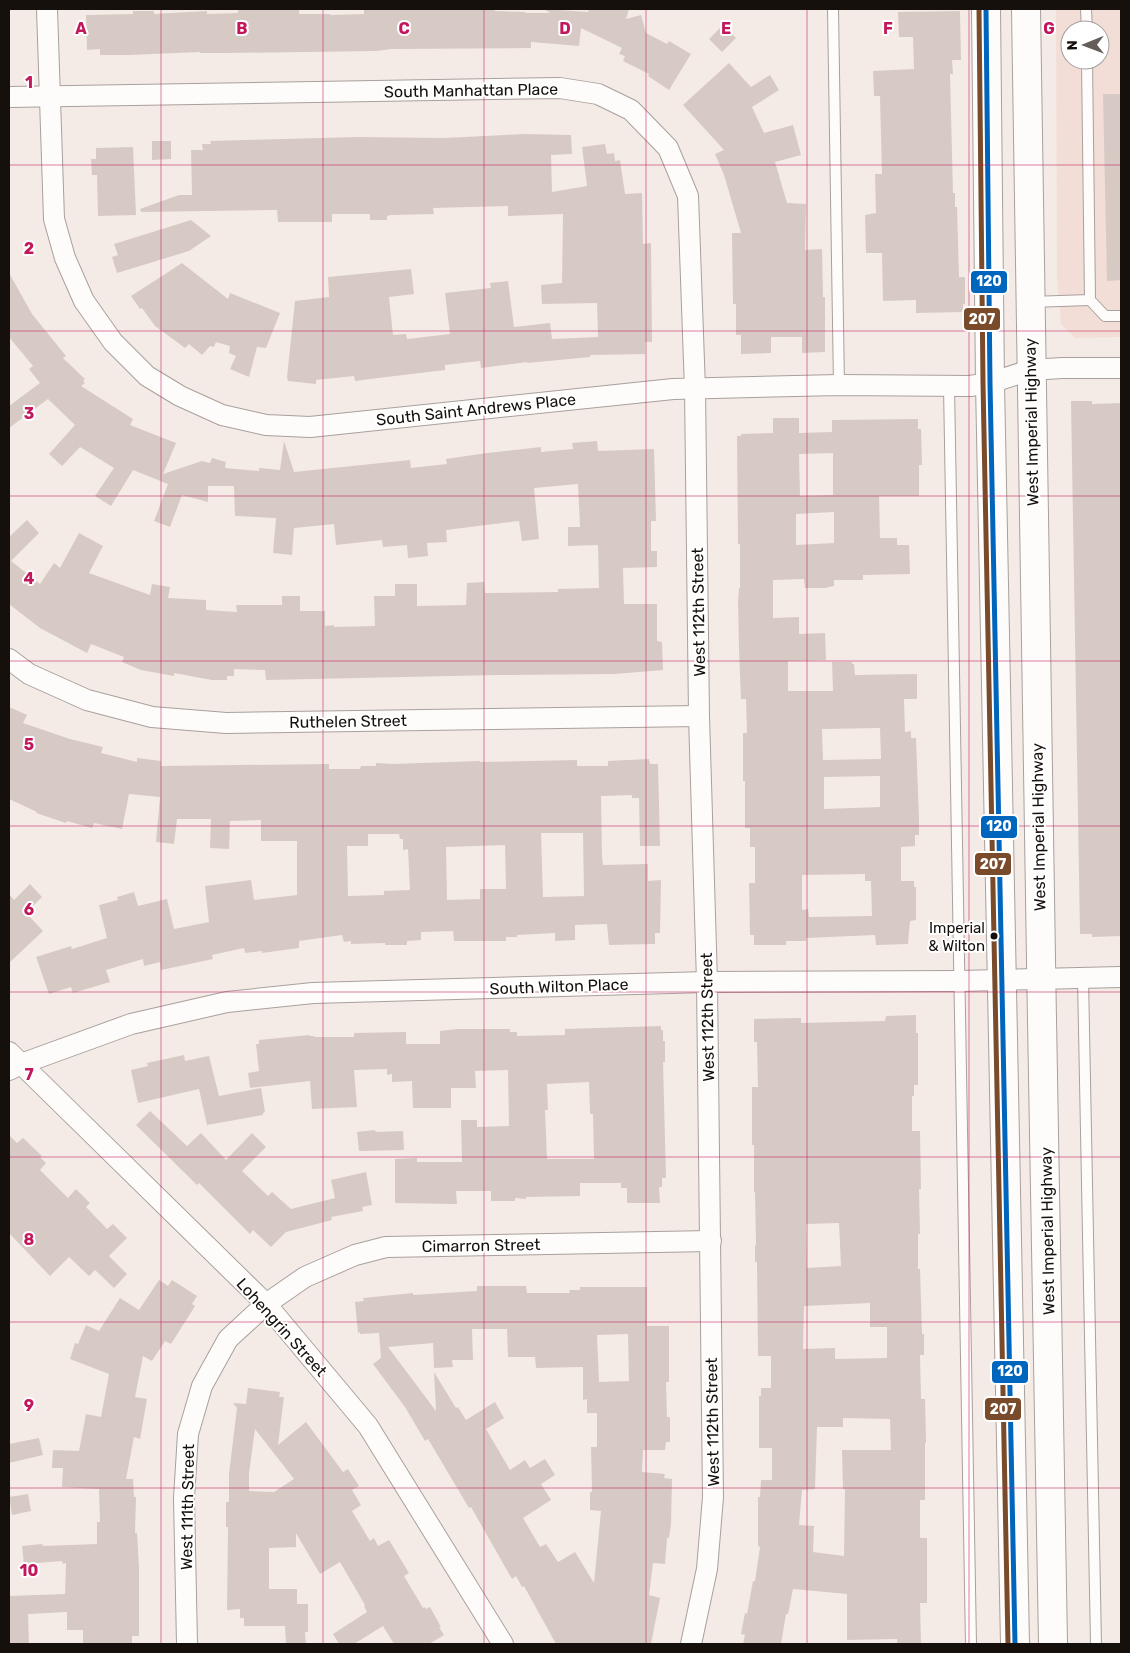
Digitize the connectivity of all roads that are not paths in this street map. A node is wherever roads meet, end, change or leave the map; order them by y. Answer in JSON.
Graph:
{"nodes":[{"id":1,"x":47,"y":9,"type":"edge"},
{"id":2,"x":833,"y":9,"type":"edge"},
{"id":3,"x":986,"y":9,"type":"edge"},
{"id":4,"x":1026,"y":9,"type":"edge"},
{"id":5,"x":1087,"y":70,"type":"edge"},
{"id":6,"x":49,"y":96,"type":"junction"},
{"id":7,"x":9,"y":97,"type":"edge"},
{"id":8,"x":1090,"y":300,"type":"junction"},
{"id":9,"x":1029,"y":302,"type":"junction"},
{"id":10,"x":1121,"y":316,"type":"edge"},
{"id":11,"x":1121,"y":368,"type":"edge"},
{"id":12,"x":1030,"y":370,"type":"junction"},
{"id":13,"x":990,"y":383,"type":"junction"},
{"id":14,"x":839,"y":385,"type":"junction"},
{"id":15,"x":949,"y":386,"type":"junction"},
{"id":16,"x":695,"y":389,"type":"junction"},
{"id":17,"x":9,"y":659,"type":"edge"},
{"id":18,"x":699,"y":716,"type":"junction"},
{"id":19,"x":1121,"y":977,"type":"edge"},
{"id":20,"x":1083,"y":978,"type":"junction"},
{"id":21,"x":1040,"y":979,"type":"junction"},
{"id":22,"x":1003,"y":980,"type":"junction"},
{"id":23,"x":960,"y":981,"type":"junction"},
{"id":24,"x":707,"y":982,"type":"junction"},
{"id":25,"x":13,"y":1062,"type":"edge"},
{"id":26,"x":711,"y":1242,"type":"junction"},
{"id":27,"x":266,"y":1304,"type":"junction"},
{"id":28,"x":187,"y":1644,"type":"edge"},
{"id":29,"x":503,"y":1644,"type":"edge"},
{"id":30,"x":691,"y":1644,"type":"edge"},
{"id":31,"x":971,"y":1644,"type":"edge"},
{"id":32,"x":1016,"y":1644,"type":"edge"},
{"id":33,"x":1053,"y":1644,"type":"edge"},
{"id":34,"x":1096,"y":1644,"type":"edge"}],
"edges":[{"from":1,"to":6,"type":"street"},
{"from":2,"to":14,"type":"lane"},
{"from":3,"to":13,"type":"main road"},
{"from":4,"to":9,"type":"main road","name":"West Imperial Highway"},
{"from":5,"to":8,"type":"lane"},
{"from":6,"to":7,"type":"street","name":"South Manhattan Place"},
{"from":6,"to":16,"type":"street","name":"South Saint Andrews Place"},
{"from":6,"to":16,"type":"street","name":"South Manhattan Place"},
{"from":8,"to":9,"type":"lane"},
{"from":8,"to":10,"type":"lane"},
{"from":9,"to":12,"type":"main road","name":"West Imperial Highway"},
{"from":11,"to":12,"type":"street","name":"South Saint Andrews Place"},
{"from":12,"to":13,"type":"street","name":"South Saint Andrews Place"},
{"from":12,"to":21,"type":"main road","name":"West Imperial Highway"},
{"from":13,"to":15,"type":"street","name":"South Saint Andrews Place"},
{"from":13,"to":22,"type":"main road"},
{"from":14,"to":15,"type":"street","name":"South Saint Andrews Place"},
{"from":14,"to":16,"type":"street","name":"South Saint Andrews Place"},
{"from":15,"to":23,"type":"lane"},
{"from":16,"to":18,"type":"street","name":"West 112th Street"},
{"from":17,"to":18,"type":"street","name":"Ruthelen Street"},
{"from":18,"to":24,"type":"street","name":"West 112th Street"},
{"from":19,"to":20,"type":"street","name":"South Wilton Place"},
{"from":20,"to":21,"type":"street","name":"South Wilton Place"},
{"from":20,"to":34,"type":"lane"},
{"from":21,"to":22,"type":"street","name":"South Wilton Place"},
{"from":21,"to":33,"type":"main road","name":"West Imperial Highway"},
{"from":22,"to":23,"type":"street","name":"South Wilton Place"},
{"from":22,"to":32,"type":"main road"},
{"from":23,"to":24,"type":"street","name":"South Wilton Place"},
{"from":23,"to":31,"type":"lane"},
{"from":24,"to":25,"type":"street","name":"South Wilton Place"},
{"from":24,"to":26,"type":"street","name":"West 112th Street"},
{"from":25,"to":27,"type":"street","name":"Lohengrin Street"},
{"from":26,"to":27,"type":"street","name":"Cimarron Street"},
{"from":26,"to":30,"type":"street","name":"West 112th Street"},
{"from":27,"to":28,"type":"street","name":"West 111th Street"},
{"from":27,"to":29,"type":"street","name":"Lohengrin Street"}]}
